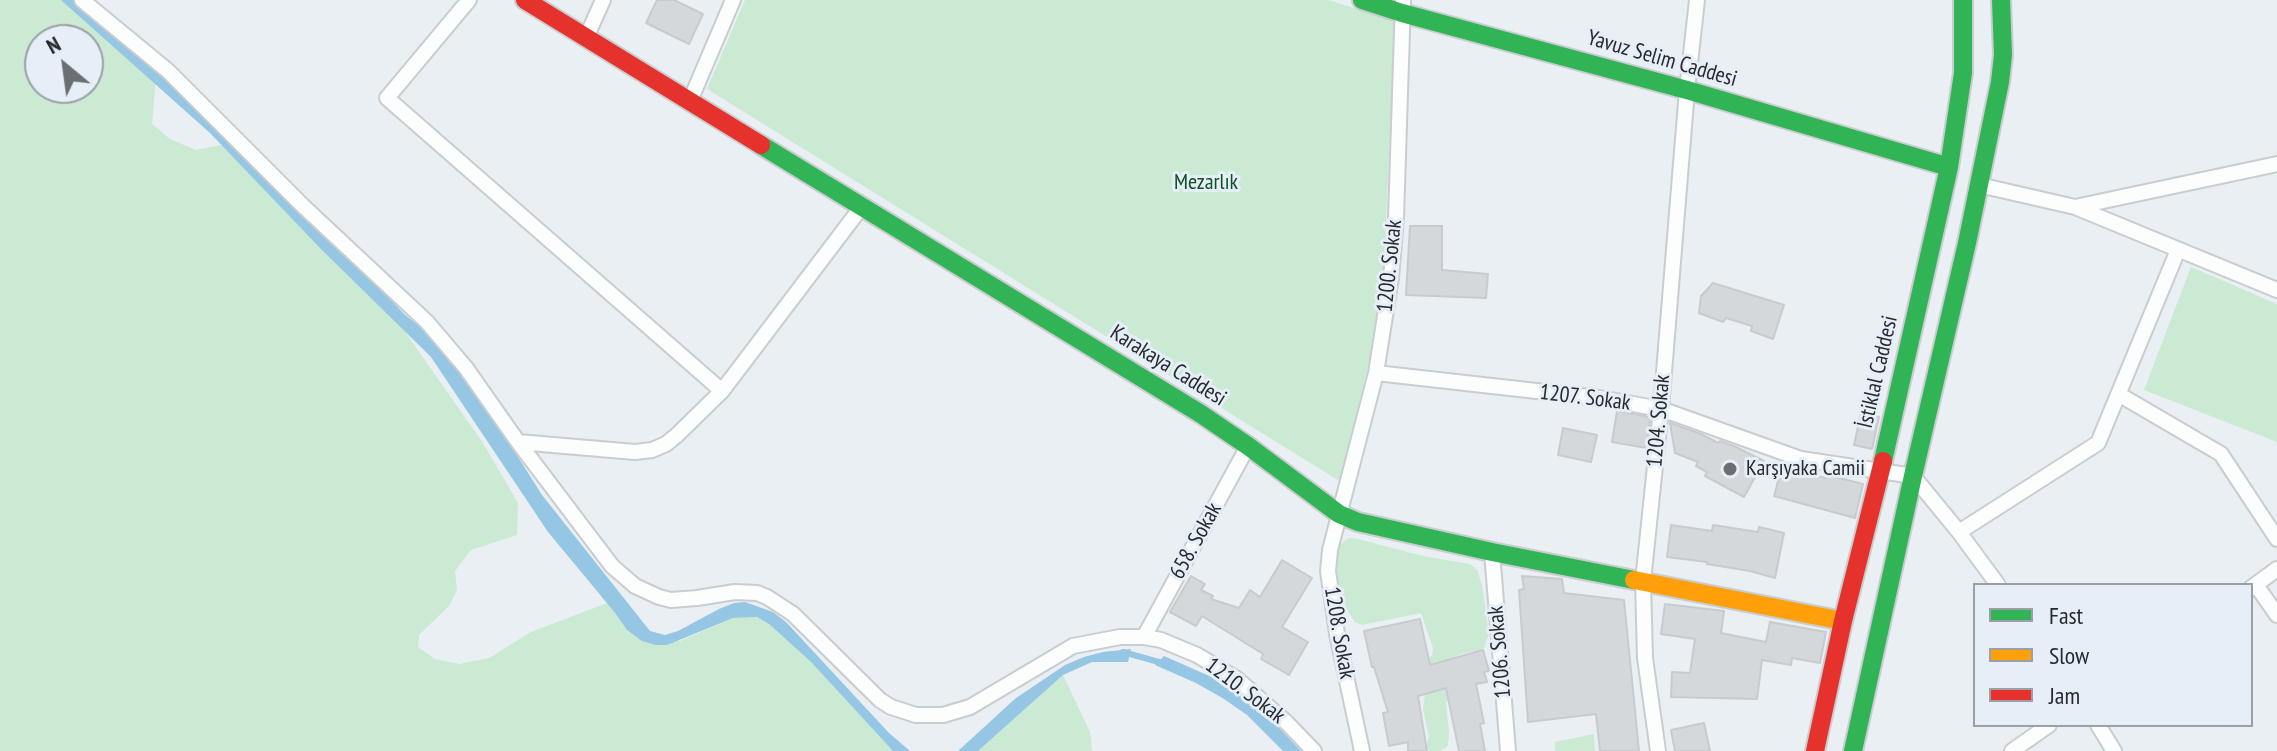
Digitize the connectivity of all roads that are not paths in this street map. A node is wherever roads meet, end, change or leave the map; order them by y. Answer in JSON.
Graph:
{"nodes":[{"id":1,"x":82,"y":0,"type":"edge"},
{"id":2,"x":469,"y":0,"type":"edge"},
{"id":3,"x":525,"y":0,"type":"edge"},
{"id":4,"x":603,"y":0,"type":"edge"},
{"id":5,"x":733,"y":0,"type":"edge"},
{"id":6,"x":1362,"y":0,"type":"edge"},
{"id":7,"x":1697,"y":0,"type":"edge"},
{"id":8,"x":1963,"y":0,"type":"edge"},
{"id":9,"x":2001,"y":0,"type":"edge"},
{"id":10,"x":1402,"y":6,"type":"edge"},
{"id":11,"x":586,"y":38,"type":"junction"},
{"id":12,"x":1687,"y":90,"type":"junction"},
{"id":13,"x":690,"y":101,"type":"junction"},
{"id":14,"x":2277,"y":164,"type":"edge"},
{"id":15,"x":1949,"y":167,"type":"junction"},
{"id":16,"x":1979,"y":185,"type":"junction"},
{"id":17,"x":863,"y":205,"type":"junction"},
{"id":18,"x":2075,"y":207,"type":"junction"},
{"id":19,"x":2178,"y":250,"type":"junction"},
{"id":20,"x":2277,"y":290,"type":"edge"},
{"id":21,"x":1376,"y":373,"type":"junction"},
{"id":22,"x":722,"y":391,"type":"junction"},
{"id":23,"x":2120,"y":395,"type":"junction"},
{"id":24,"x":1661,"y":409,"type":"junction"},
{"id":25,"x":518,"y":442,"type":"junction"},
{"id":26,"x":1248,"y":446,"type":"junction"},
{"id":27,"x":1881,"y":472,"type":"junction"},
{"id":28,"x":1913,"y":476,"type":"junction"},
{"id":29,"x":1339,"y":514,"type":"junction"},
{"id":30,"x":1959,"y":532,"type":"junction"},
{"id":31,"x":2277,"y":539,"type":"edge"},
{"id":32,"x":1492,"y":552,"type":"junction"},
{"id":33,"x":2277,"y":569,"type":"edge"},
{"id":34,"x":1643,"y":581,"type":"junction"},
{"id":35,"x":1997,"y":583,"type":"edge"},
{"id":36,"x":2254,"y":587,"type":"edge"},
{"id":37,"x":2277,"y":615,"type":"edge"},
{"id":38,"x":1843,"y":621,"type":"junction"},
{"id":39,"x":1144,"y":637,"type":"junction"},
{"id":40,"x":2046,"y":727,"type":"edge"},
{"id":41,"x":2099,"y":727,"type":"edge"},
{"id":42,"x":1314,"y":751,"type":"edge"},
{"id":43,"x":1362,"y":751,"type":"edge"},
{"id":44,"x":1508,"y":751,"type":"edge"},
{"id":45,"x":1658,"y":751,"type":"edge"},
{"id":46,"x":1815,"y":751,"type":"edge"},
{"id":47,"x":1853,"y":751,"type":"edge"},
{"id":48,"x":2012,"y":751,"type":"edge"},
{"id":49,"x":2114,"y":751,"type":"edge"}],
"edges":[{"from":1,"to":25,"type":"street","name":"1210. Sokak"},
{"from":2,"to":22,"type":"street"},
{"from":3,"to":11,"type":"street","name":"Karakaya Caddesi"},
{"from":4,"to":11,"type":"street"},
{"from":5,"to":13,"type":"street"},
{"from":6,"to":10,"type":"street","name":"Yavuz Selim Caddesi"},
{"from":7,"to":12,"type":"street","name":"1204. Sokak"},
{"from":8,"to":15,"type":"street","name":"İstiklal Caddesi"},
{"from":9,"to":16,"type":"street"},
{"from":10,"to":12,"type":"street","name":"Yavuz Selim Caddesi"},
{"from":10,"to":21,"type":"street","name":"1200. Sokak"},
{"from":11,"to":13,"type":"street","name":"Karakaya Caddesi"},
{"from":12,"to":15,"type":"street","name":"Yavuz Selim Caddesi"},
{"from":12,"to":24,"type":"street","name":"1204. Sokak"},
{"from":13,"to":17,"type":"street","name":"Karakaya Caddesi"},
{"from":14,"to":18,"type":"street"},
{"from":15,"to":27,"type":"street","name":"İstiklal Caddesi"},
{"from":16,"to":18,"type":"street"},
{"from":16,"to":28,"type":"street"},
{"from":17,"to":22,"type":"street"},
{"from":17,"to":26,"type":"street","name":"Karakaya Caddesi"},
{"from":18,"to":19,"type":"street"},
{"from":19,"to":20,"type":"street"},
{"from":19,"to":23,"type":"street"},
{"from":21,"to":24,"type":"street","name":"1207. Sokak"},
{"from":21,"to":29,"type":"street","name":"1200. Sokak"},
{"from":22,"to":25,"type":"street"},
{"from":23,"to":30,"type":"street"},
{"from":23,"to":31,"type":"street"},
{"from":24,"to":27,"type":"street","name":"1207. Sokak"},
{"from":24,"to":34,"type":"street","name":"1204. Sokak"},
{"from":25,"to":39,"type":"street","name":"1210. Sokak"},
{"from":26,"to":29,"type":"street","name":"Karakaya Caddesi"},
{"from":26,"to":39,"type":"street","name":"658. Sokak"},
{"from":27,"to":28,"type":"street","name":"1207. Sokak"},
{"from":27,"to":38,"type":"street","name":"İstiklal Caddesi"},
{"from":28,"to":30,"type":"street"},
{"from":28,"to":47,"type":"street"},
{"from":29,"to":32,"type":"street","name":"Karakaya Caddesi"},
{"from":29,"to":43,"type":"street","name":"1208. Sokak"},
{"from":30,"to":35,"type":"street"},
{"from":32,"to":34,"type":"street","name":"Karakaya Caddesi"},
{"from":32,"to":44,"type":"street","name":"1206. Sokak"},
{"from":33,"to":36,"type":"street"},
{"from":34,"to":38,"type":"street","name":"Karakaya Caddesi"},
{"from":34,"to":45,"type":"street","name":"1204. Sokak"},
{"from":36,"to":37,"type":"street"},
{"from":38,"to":46,"type":"street","name":"İstiklal Caddesi"},
{"from":39,"to":42,"type":"street","name":"1210. Sokak"},
{"from":40,"to":48,"type":"street"},
{"from":41,"to":49,"type":"street"}]}
